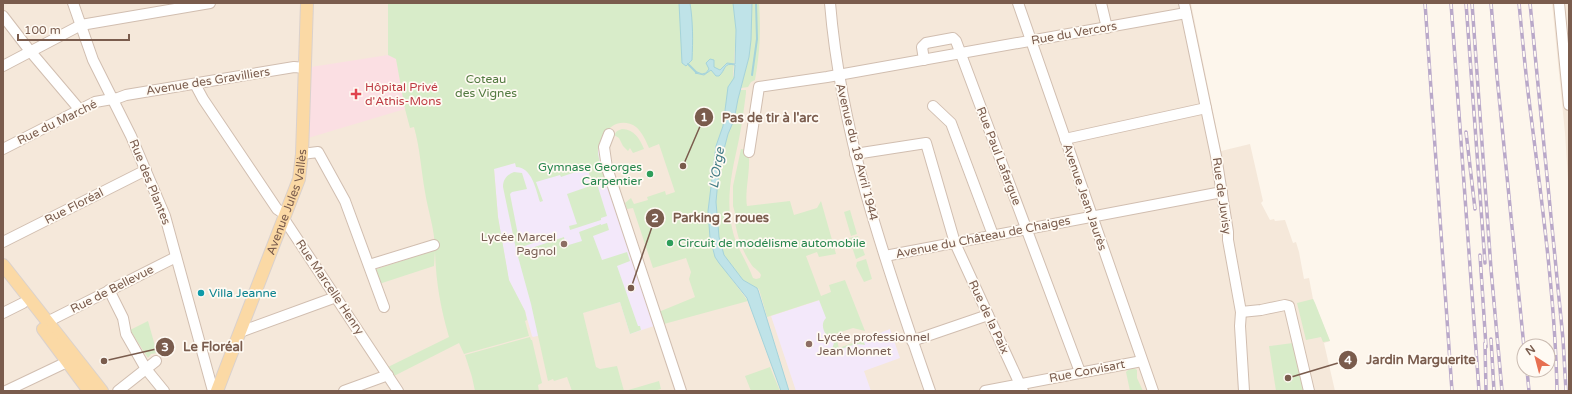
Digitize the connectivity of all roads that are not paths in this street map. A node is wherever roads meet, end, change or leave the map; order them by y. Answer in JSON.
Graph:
{"nodes":[{"id":1,"x":73,"y":3,"type":"edge"},
{"id":2,"x":210,"y":3,"type":"edge"},
{"id":3,"x":307,"y":3,"type":"edge"},
{"id":4,"x":830,"y":3,"type":"edge"},
{"id":5,"x":1018,"y":3,"type":"edge"},
{"id":6,"x":1101,"y":3,"type":"edge"},
{"id":7,"x":1560,"y":3,"type":"edge"},
{"id":8,"x":195,"y":4,"type":"edge"},
{"id":9,"x":1185,"y":8,"type":"edge"},
{"id":10,"x":3,"y":16,"type":"edge"},
{"id":11,"x":81,"y":25,"type":"junction"},
{"id":12,"x":1107,"y":28,"type":"junction"},
{"id":13,"x":1031,"y":41,"type":"junction"},
{"id":14,"x":30,"y":51,"type":"junction"},
{"id":15,"x":961,"y":53,"type":"junction"},
{"id":16,"x":924,"y":60,"type":"junction"},
{"id":17,"x":3,"y":66,"type":"edge"},
{"id":18,"x":305,"y":68,"type":"junction"},
{"id":19,"x":1567,"y":68,"type":"edge"},
{"id":20,"x":838,"y":75,"type":"junction"},
{"id":21,"x":194,"y":84,"type":"junction"},
{"id":22,"x":112,"y":99,"type":"junction"},
{"id":23,"x":1569,"y":105,"type":"edge"},
{"id":24,"x":933,"y":106,"type":"dead end"},
{"id":25,"x":1206,"y":108,"type":"junction"},
{"id":26,"x":80,"y":110,"type":"junction"},
{"id":27,"x":610,"y":134,"type":"dead end"},
{"id":28,"x":1066,"y":139,"type":"junction"},
{"id":29,"x":3,"y":149,"type":"edge"},
{"id":30,"x":749,"y":152,"type":"dead end"},
{"id":31,"x":302,"y":154,"type":"junction"},
{"id":32,"x":855,"y":154,"type":"junction"},
{"id":33,"x":146,"y":170,"type":"junction"},
{"id":34,"x":1222,"y":192,"type":"junction"},
{"id":35,"x":1092,"y":216,"type":"junction"},
{"id":36,"x":284,"y":219,"type":"junction"},
{"id":37,"x":1026,"y":229,"type":"junction"},
{"id":38,"x":993,"y":235,"type":"junction"},
{"id":39,"x":3,"y":242,"type":"edge"},
{"id":40,"x":955,"y":243,"type":"junction"},
{"id":41,"x":434,"y":245,"type":"dead end"},
{"id":42,"x":885,"y":256,"type":"junction"},
{"id":43,"x":176,"y":257,"type":"junction"},
{"id":44,"x":3,"y":265,"type":"edge"},
{"id":45,"x":369,"y":265,"type":"junction"},
{"id":46,"x":3,"y":278,"type":"edge"},
{"id":47,"x":109,"y":290,"type":"junction"},
{"id":48,"x":336,"y":297,"type":"junction"},
{"id":49,"x":23,"y":303,"type":"junction"},
{"id":50,"x":384,"y":307,"type":"dead end"},
{"id":51,"x":1240,"y":312,"type":"junction"},
{"id":52,"x":3,"y":313,"type":"edge"},
{"id":53,"x":988,"y":315,"type":"junction"},
{"id":54,"x":47,"y":322,"type":"junction"},
{"id":55,"x":240,"y":332,"type":"junction"},
{"id":56,"x":912,"y":341,"type":"junction"},
{"id":57,"x":156,"y":361,"type":"dead end"},
{"id":58,"x":1142,"y":361,"type":"junction"},
{"id":59,"x":67,"y":362,"type":"junction"},
{"id":60,"x":146,"y":369,"type":"junction"},
{"id":61,"x":1080,"y":372,"type":"junction"},
{"id":62,"x":388,"y":375,"type":"junction"},
{"id":63,"x":1021,"y":388,"type":"edge"},
{"id":64,"x":6,"y":391,"type":"edge"},
{"id":65,"x":89,"y":391,"type":"edge"},
{"id":66,"x":102,"y":391,"type":"edge"},
{"id":67,"x":118,"y":391,"type":"edge"},
{"id":68,"x":164,"y":391,"type":"edge"},
{"id":69,"x":214,"y":391,"type":"edge"},
{"id":70,"x":217,"y":391,"type":"edge"},
{"id":71,"x":344,"y":391,"type":"edge"},
{"id":72,"x":398,"y":391,"type":"edge"},
{"id":73,"x":681,"y":391,"type":"edge"},
{"id":74,"x":930,"y":391,"type":"edge"},
{"id":75,"x":985,"y":391,"type":"edge"},
{"id":76,"x":1153,"y":391,"type":"edge"},
{"id":77,"x":1244,"y":391,"type":"edge"},
{"id":78,"x":1309,"y":391,"type":"edge"}],
"edges":[{"from":1,"to":11,"type":"street","name":"Rue des Plantes"},
{"from":2,"to":8,"type":"street"},
{"from":3,"to":18,"type":"main road","name":"Avenue Jules Vallès"},
{"from":4,"to":20,"type":"street","name":"Avenue du 18 Avril 1944"},
{"from":5,"to":13,"type":"street","name":"Avenue Jean Jaurès"},
{"from":6,"to":12,"type":"street"},
{"from":7,"to":19,"type":"street"},
{"from":8,"to":11,"type":"street"},
{"from":9,"to":12,"type":"street","name":"Rue du Vercors"},
{"from":9,"to":25,"type":"street","name":"Rue de Juvisy"},
{"from":10,"to":14,"type":"street"},
{"from":11,"to":14,"type":"street"},
{"from":11,"to":22,"type":"street","name":"Rue des Plantes"},
{"from":12,"to":13,"type":"street","name":"Rue du Vercors"},
{"from":13,"to":15,"type":"street","name":"Rue du Vercors"},
{"from":13,"to":28,"type":"street","name":"Avenue Jean Jaurès"},
{"from":14,"to":17,"type":"street"},
{"from":14,"to":26,"type":"street"},
{"from":15,"to":16,"type":"street","name":"Rue du Vercors"},
{"from":15,"to":16,"type":"street"},
{"from":15,"to":37,"type":"street","name":"Rue Paul Lafargue"},
{"from":16,"to":20,"type":"street","name":"Rue du Vercors"},
{"from":18,"to":21,"type":"street","name":"Avenue des Gravilliers"},
{"from":18,"to":31,"type":"main road","name":"Avenue Jules Vallès"},
{"from":19,"to":23,"type":"street"},
{"from":20,"to":30,"type":"street","name":"Rue du Vercors"},
{"from":20,"to":32,"type":"street","name":"Avenue du 18 Avril 1944"},
{"from":21,"to":22,"type":"street","name":"Avenue des Gravilliers"},
{"from":21,"to":36,"type":"street","name":"Rue Marcelle Henry"},
{"from":22,"to":26,"type":"street","name":"Rue du Marché"},
{"from":22,"to":33,"type":"street","name":"Rue des Plantes"},
{"from":24,"to":38,"type":"street"},
{"from":25,"to":28,"type":"street"},
{"from":25,"to":34,"type":"street","name":"Rue de Juvisy"},
{"from":26,"to":29,"type":"street","name":"Rue du Marché"},
{"from":27,"to":73,"type":"street"},
{"from":28,"to":35,"type":"street","name":"Avenue Jean Jaurès"},
{"from":31,"to":36,"type":"main road","name":"Avenue Jules Vallès"},
{"from":31,"to":45,"type":"street"},
{"from":32,"to":40,"type":"street","name":"Rue de la Paix"},
{"from":32,"to":42,"type":"street","name":"Avenue du 18 Avril 1944"},
{"from":33,"to":39,"type":"street","name":"Rue Floréal"},
{"from":33,"to":43,"type":"street","name":"Rue des Plantes"},
{"from":34,"to":35,"type":"street","name":"Avenue du Château de Chaiges"},
{"from":34,"to":51,"type":"street","name":"Rue de Juvisy"},
{"from":35,"to":37,"type":"street","name":"Avenue du Château de Chaiges"},
{"from":35,"to":58,"type":"street","name":"Avenue Jean Jaurès"},
{"from":36,"to":48,"type":"street","name":"Rue Marcelle Henry"},
{"from":36,"to":55,"type":"main road","name":"Avenue Jules Vallès"},
{"from":37,"to":38,"type":"street","name":"Avenue du Château de Chaiges"},
{"from":37,"to":61,"type":"street","name":"Rue Paul Lafargue"},
{"from":38,"to":40,"type":"street","name":"Avenue du Château de Chaiges"},
{"from":40,"to":42,"type":"street","name":"Avenue du Château de Chaiges"},
{"from":40,"to":53,"type":"street","name":"Rue de la Paix"},
{"from":41,"to":45,"type":"street"},
{"from":42,"to":56,"type":"street","name":"Avenue du 18 Avril 1944"},
{"from":43,"to":47,"type":"street","name":"Rue de Bellevue"},
{"from":43,"to":69,"type":"street","name":"Rue des Plantes"},
{"from":44,"to":54,"type":"main road"},
{"from":45,"to":50,"type":"street"},
{"from":46,"to":49,"type":"main road"},
{"from":47,"to":54,"type":"street","name":"Rue de Bellevue"},
{"from":47,"to":60,"type":"street"},
{"from":48,"to":55,"type":"street"},
{"from":48,"to":62,"type":"street","name":"Rue Marcelle Henry"},
{"from":49,"to":52,"type":"street"},
{"from":49,"to":59,"type":"main road"},
{"from":51,"to":77,"type":"street","name":"Rue de Juvisy"},
{"from":51,"to":78,"type":"street"},
{"from":53,"to":56,"type":"street"},
{"from":53,"to":63,"type":"street","name":"Rue de la Paix"},
{"from":54,"to":66,"type":"main road"},
{"from":55,"to":70,"type":"main road","name":"Avenue Jules Vallès"},
{"from":56,"to":74,"type":"street","name":"Avenue du 18 Avril 1944"},
{"from":57,"to":60,"type":"street"},
{"from":58,"to":61,"type":"street","name":"Rue Corvisart"},
{"from":58,"to":76,"type":"street","name":"Avenue Jean Jaurès"},
{"from":59,"to":64,"type":"street"},
{"from":59,"to":65,"type":"main road"},
{"from":60,"to":67,"type":"street"},
{"from":60,"to":68,"type":"street"},
{"from":61,"to":63,"type":"street","name":"Rue Corvisart"},
{"from":62,"to":71,"type":"street"},
{"from":62,"to":72,"type":"street","name":"Rue Marcelle Henry"},
{"from":63,"to":75,"type":"street","name":"Rue Corvisart"}]}
